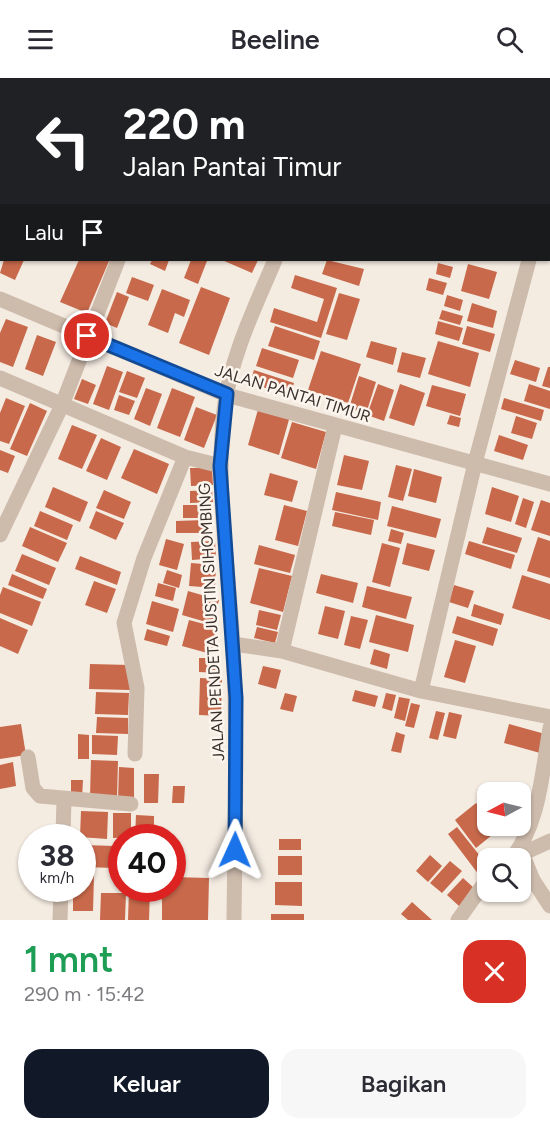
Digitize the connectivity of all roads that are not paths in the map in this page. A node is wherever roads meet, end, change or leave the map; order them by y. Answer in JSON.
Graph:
{"nodes":[{"id":1,"x":118,"y":261,"type":"edge"},
{"id":2,"x":275,"y":261,"type":"edge"},
{"id":3,"x":529,"y":261,"type":"edge"},
{"id":4,"x":0,"y":299,"type":"edge"},
{"id":5,"x":87,"y":336,"type":"junction"},
{"id":6,"x":0,"y":378,"type":"edge"},
{"id":7,"x":227,"y":394,"type":"junction"},
{"id":8,"x":62,"y":405,"type":"junction"},
{"id":9,"x":335,"y":426,"type":"junction"},
{"id":10,"x":185,"y":457,"type":"junction"},
{"id":11,"x":475,"y":464,"type":"junction"},
{"id":12,"x":220,"y":466,"type":"junction"},
{"id":13,"x":550,"y":484,"type":"edge"},
{"id":14,"x":0,"y":535,"type":"edge"},
{"id":15,"x":233,"y":644,"type":"junction"},
{"id":16,"x":282,"y":651,"type":"junction"},
{"id":17,"x":422,"y":691,"type":"junction"},
{"id":18,"x":550,"y":717,"type":"edge"},
{"id":19,"x":550,"y":728,"type":"edge"},
{"id":20,"x":135,"y":754,"type":"dead end"},
{"id":21,"x":28,"y":757,"type":"dead end"},
{"id":22,"x":64,"y":799,"type":"junction"},
{"id":23,"x":131,"y":804,"type":"dead end"},
{"id":24,"x":63,"y":824,"type":"edge"},
{"id":25,"x":550,"y":841,"type":"edge"},
{"id":26,"x":520,"y":848,"type":"edge"},
{"id":27,"x":531,"y":849,"type":"edge"},
{"id":28,"x":531,"y":877,"type":"edge"},
{"id":29,"x":477,"y":893,"type":"edge"},
{"id":30,"x":61,"y":902,"type":"edge"},
{"id":31,"x":550,"y":906,"type":"edge"},
{"id":32,"x":60,"y":920,"type":"edge"},
{"id":33,"x":234,"y":920,"type":"edge"},
{"id":34,"x":458,"y":920,"type":"edge"}],
"edges":[{"from":1,"to":5,"type":"street"},
{"from":2,"to":7,"type":"street","name":"JALAN PENDETA JUSTIN SIHOMBING"},
{"from":3,"to":11,"type":"street"},
{"from":4,"to":5,"type":"street","name":"JALAN PANTAI TIMUR"},
{"from":5,"to":7,"type":"street","name":"JALAN PANTAI TIMUR"},
{"from":5,"to":8,"type":"street"},
{"from":6,"to":8,"type":"street"},
{"from":7,"to":9,"type":"street","name":"JALAN PANTAI TIMUR"},
{"from":7,"to":12,"type":"street","name":"JALAN PENDETA JUSTIN SIHOMBING"},
{"from":8,"to":10,"type":"street"},
{"from":8,"to":14,"type":"street"},
{"from":9,"to":11,"type":"street","name":"JALAN PANTAI TIMUR"},
{"from":9,"to":16,"type":"street"},
{"from":10,"to":12,"type":"street"},
{"from":10,"to":20,"type":"street"},
{"from":11,"to":13,"type":"street","name":"JALAN PANTAI TIMUR"},
{"from":11,"to":17,"type":"street"},
{"from":12,"to":15,"type":"street","name":"JALAN PENDETA JUSTIN SIHOMBING"},
{"from":15,"to":16,"type":"street"},
{"from":15,"to":33,"type":"street","name":"JALAN PENDETA JUSTIN SIHOMBING"},
{"from":16,"to":17,"type":"street"},
{"from":17,"to":18,"type":"street"},
{"from":19,"to":26,"type":"street"},
{"from":21,"to":22,"type":"street"},
{"from":22,"to":23,"type":"street"},
{"from":22,"to":24,"type":"street"},
{"from":25,"to":27,"type":"street"},
{"from":28,"to":31,"type":"street"},
{"from":29,"to":34,"type":"street"},
{"from":30,"to":32,"type":"street"}]}
